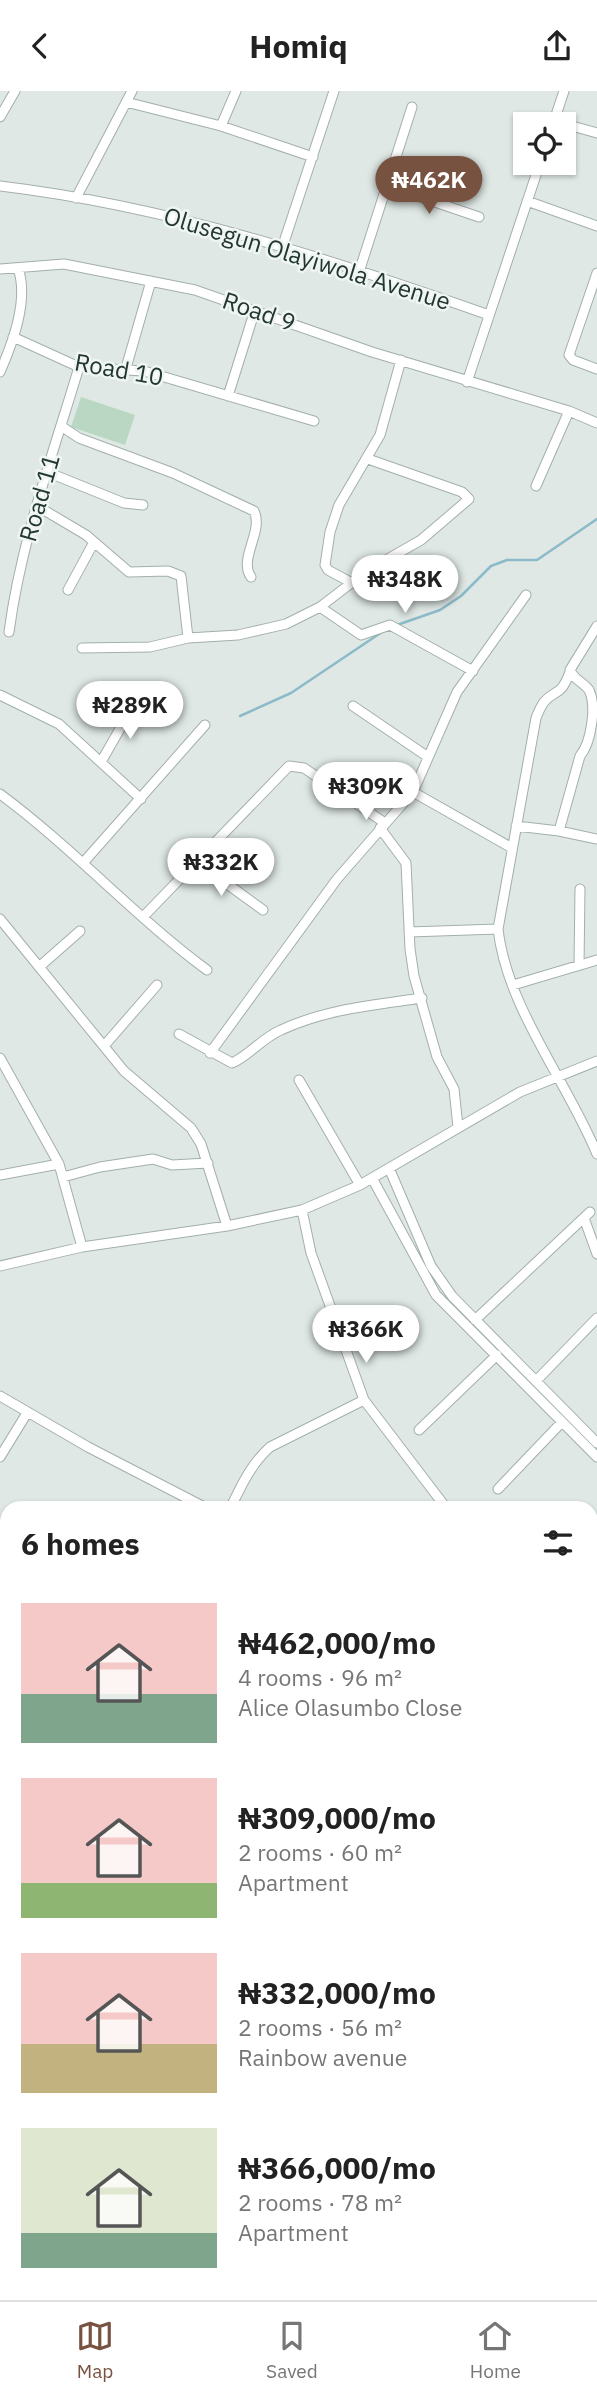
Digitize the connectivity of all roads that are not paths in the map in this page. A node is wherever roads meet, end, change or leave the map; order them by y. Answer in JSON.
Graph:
{"nodes":[{"id":1,"x":15,"y":91,"type":"edge"},
{"id":2,"x":132,"y":91,"type":"edge"},
{"id":3,"x":236,"y":91,"type":"edge"},
{"id":4,"x":334,"y":91,"type":"edge"},
{"id":5,"x":564,"y":91,"type":"edge"},
{"id":6,"x":126,"y":102,"type":"junction"},
{"id":7,"x":412,"y":107,"type":"dead end"},
{"id":8,"x":557,"y":112,"type":"edge"},
{"id":9,"x":0,"y":117,"type":"edge"},
{"id":10,"x":220,"y":126,"type":"junction"},
{"id":11,"x":576,"y":128,"type":"edge"},
{"id":12,"x":597,"y":133,"type":"edge"},
{"id":13,"x":313,"y":157,"type":"junction"},
{"id":14,"x":536,"y":175,"type":"edge"},
{"id":15,"x":0,"y":186,"type":"edge"},
{"id":16,"x":388,"y":186,"type":"junction"},
{"id":17,"x":76,"y":198,"type":"junction"},
{"id":18,"x":527,"y":201,"type":"junction"},
{"id":19,"x":479,"y":217,"type":"dead end"},
{"id":20,"x":597,"y":226,"type":"edge"},
{"id":21,"x":282,"y":248,"type":"junction"},
{"id":22,"x":18,"y":268,"type":"junction"},
{"id":23,"x":0,"y":269,"type":"edge"},
{"id":24,"x":359,"y":272,"type":"junction"},
{"id":25,"x":597,"y":273,"type":"edge"},
{"id":26,"x":151,"y":281,"type":"junction"},
{"id":27,"x":255,"y":310,"type":"junction"},
{"id":28,"x":489,"y":315,"type":"junction"},
{"id":29,"x":13,"y":337,"type":"junction"},
{"id":30,"x":401,"y":360,"type":"junction"},
{"id":31,"x":2,"y":361,"type":"edge"},
{"id":32,"x":79,"y":367,"type":"junction"},
{"id":33,"x":126,"y":368,"type":"junction"},
{"id":34,"x":597,"y":369,"type":"edge"},
{"id":35,"x":0,"y":372,"type":"edge"},
{"id":36,"x":467,"y":382,"type":"junction"},
{"id":37,"x":228,"y":396,"type":"junction"},
{"id":38,"x":569,"y":411,"type":"junction"},
{"id":39,"x":314,"y":421,"type":"dead end"},
{"id":40,"x":597,"y":423,"type":"edge"},
{"id":41,"x":61,"y":426,"type":"junction"},
{"id":42,"x":368,"y":459,"type":"junction"},
{"id":43,"x":47,"y":472,"type":"junction"},
{"id":44,"x":536,"y":487,"type":"dead end"},
{"id":45,"x":143,"y":505,"type":"dead end"},
{"id":46,"x":37,"y":506,"type":"junction"},
{"id":47,"x":94,"y":542,"type":"junction"},
{"id":48,"x":251,"y":577,"type":"dead end"},
{"id":49,"x":352,"y":583,"type":"junction"},
{"id":50,"x":68,"y":590,"type":"dead end"},
{"id":51,"x":526,"y":595,"type":"dead end"},
{"id":52,"x":320,"y":607,"type":"junction"},
{"id":53,"x":597,"y":627,"type":"edge"},
{"id":54,"x":9,"y":632,"type":"dead end"},
{"id":55,"x":188,"y":638,"type":"junction"},
{"id":56,"x":82,"y":647,"type":"dead end"},
{"id":57,"x":473,"y":671,"type":"junction"},
{"id":58,"x":570,"y":672,"type":"junction"},
{"id":59,"x":0,"y":695,"type":"edge"},
{"id":60,"x":133,"y":706,"type":"dead end"},
{"id":61,"x":353,"y":706,"type":"dead end"},
{"id":62,"x":205,"y":725,"type":"dead end"},
{"id":63,"x":592,"y":746,"type":"edge"},
{"id":64,"x":429,"y":757,"type":"junction"},
{"id":65,"x":101,"y":762,"type":"junction"},
{"id":66,"x":413,"y":792,"type":"junction"},
{"id":67,"x":0,"y":794,"type":"edge"},
{"id":68,"x":141,"y":799,"type":"junction"},
{"id":69,"x":383,"y":825,"type":"junction"},
{"id":70,"x":516,"y":826,"type":"junction"},
{"id":71,"x":559,"y":831,"type":"junction"},
{"id":72,"x":597,"y":839,"type":"edge"},
{"id":73,"x":512,"y":848,"type":"junction"},
{"id":74,"x":197,"y":862,"type":"junction"},
{"id":75,"x":83,"y":863,"type":"junction"},
{"id":76,"x":580,"y":890,"type":"dead end"},
{"id":77,"x":263,"y":910,"type":"dead end"},
{"id":78,"x":143,"y":917,"type":"junction"},
{"id":79,"x":0,"y":919,"type":"edge"},
{"id":80,"x":498,"y":929,"type":"junction"},
{"id":81,"x":80,"y":931,"type":"dead end"},
{"id":82,"x":409,"y":932,"type":"junction"},
{"id":83,"x":597,"y":960,"type":"edge"},
{"id":84,"x":579,"y":965,"type":"junction"},
{"id":85,"x":39,"y":967,"type":"junction"},
{"id":86,"x":206,"y":970,"type":"dead end"},
{"id":87,"x":157,"y":985,"type":"dead end"},
{"id":88,"x":513,"y":985,"type":"junction"},
{"id":89,"x":422,"y":998,"type":"junction"},
{"id":90,"x":179,"y":1034,"type":"dead end"},
{"id":91,"x":104,"y":1046,"type":"junction"},
{"id":92,"x":210,"y":1053,"type":"junction"},
{"id":93,"x":0,"y":1058,"type":"edge"},
{"id":94,"x":597,"y":1061,"type":"edge"},
{"id":95,"x":559,"y":1076,"type":"junction"},
{"id":96,"x":299,"y":1080,"type":"dead end"},
{"id":97,"x":458,"y":1127,"type":"junction"},
{"id":98,"x":597,"y":1154,"type":"edge"},
{"id":99,"x":208,"y":1163,"type":"junction"},
{"id":100,"x":59,"y":1164,"type":"junction"},
{"id":101,"x":389,"y":1168,"type":"junction"},
{"id":102,"x":0,"y":1175,"type":"edge"},
{"id":103,"x":63,"y":1177,"type":"junction"},
{"id":104,"x":372,"y":1178,"type":"junction"},
{"id":105,"x":360,"y":1185,"type":"junction"},
{"id":106,"x":302,"y":1210,"type":"junction"},
{"id":107,"x":228,"y":1226,"type":"junction"},
{"id":108,"x":82,"y":1247,"type":"junction"},
{"id":109,"x":597,"y":1254,"type":"edge"},
{"id":110,"x":0,"y":1266,"type":"edge"},
{"id":111,"x":597,"y":1318,"type":"edge"},
{"id":112,"x":475,"y":1320,"type":"junction"},
{"id":113,"x":497,"y":1355,"type":"junction"},
{"id":114,"x":536,"y":1381,"type":"junction"},
{"id":115,"x":0,"y":1396,"type":"edge"},
{"id":116,"x":364,"y":1400,"type":"junction"},
{"id":117,"x":27,"y":1413,"type":"junction"},
{"id":118,"x":562,"y":1422,"type":"junction"},
{"id":119,"x":419,"y":1430,"type":"dead end"},
{"id":120,"x":597,"y":1443,"type":"edge"},
{"id":121,"x":0,"y":1457,"type":"edge"},
{"id":122,"x":597,"y":1457,"type":"edge"},
{"id":123,"x":498,"y":1489,"type":"dead end"},
{"id":124,"x":193,"y":1501,"type":"edge"},
{"id":125,"x":234,"y":1501,"type":"edge"},
{"id":126,"x":441,"y":1501,"type":"edge"}],
"edges":[{"from":1,"to":9,"type":"street"},
{"from":2,"to":6,"type":"street"},
{"from":3,"to":10,"type":"street"},
{"from":4,"to":13,"type":"street"},
{"from":5,"to":8,"type":"street"},
{"from":6,"to":10,"type":"street"},
{"from":6,"to":17,"type":"street"},
{"from":7,"to":16,"type":"street"},
{"from":10,"to":13,"type":"street"},
{"from":11,"to":12,"type":"street"},
{"from":13,"to":21,"type":"street"},
{"from":14,"to":18,"type":"street"},
{"from":15,"to":17,"type":"street","name":"Olusegun Olayiwola Avenue"},
{"from":16,"to":19,"type":"street"},
{"from":16,"to":24,"type":"street"},
{"from":17,"to":21,"type":"street","name":"Olusegun Olayiwola Avenue"},
{"from":18,"to":20,"type":"street"},
{"from":18,"to":28,"type":"street"},
{"from":21,"to":24,"type":"street","name":"Olusegun Olayiwola Avenue"},
{"from":22,"to":23,"type":"street","name":"Road 9"},
{"from":22,"to":26,"type":"street","name":"Road 9"},
{"from":22,"to":29,"type":"street"},
{"from":24,"to":28,"type":"street","name":"Olusegun Olayiwola Avenue"},
{"from":25,"to":34,"type":"street"},
{"from":26,"to":27,"type":"street","name":"Road 9"},
{"from":26,"to":33,"type":"street"},
{"from":27,"to":30,"type":"street","name":"Road 9"},
{"from":27,"to":37,"type":"street"},
{"from":28,"to":36,"type":"street"},
{"from":29,"to":31,"type":"street"},
{"from":29,"to":32,"type":"street","name":"Road 10"},
{"from":30,"to":36,"type":"street","name":"Road 9"},
{"from":30,"to":42,"type":"street"},
{"from":31,"to":35,"type":"street"},
{"from":32,"to":33,"type":"street","name":"Road 10"},
{"from":32,"to":41,"type":"street","name":"Road 11"},
{"from":33,"to":37,"type":"street","name":"Road 10"},
{"from":36,"to":38,"type":"street","name":"Road 9"},
{"from":37,"to":39,"type":"street","name":"Road 10"},
{"from":38,"to":40,"type":"street","name":"Road 9"},
{"from":38,"to":44,"type":"street"},
{"from":41,"to":43,"type":"street","name":"Road 11"},
{"from":41,"to":48,"type":"street"},
{"from":42,"to":49,"type":"street"},
{"from":42,"to":49,"type":"street"},
{"from":43,"to":45,"type":"street"},
{"from":43,"to":46,"type":"street","name":"Road 11"},
{"from":46,"to":47,"type":"street"},
{"from":46,"to":54,"type":"street","name":"Road 11"},
{"from":47,"to":50,"type":"street"},
{"from":47,"to":55,"type":"street"},
{"from":49,"to":52,"type":"street"},
{"from":51,"to":57,"type":"street"},
{"from":52,"to":55,"type":"street"},
{"from":52,"to":57,"type":"street"},
{"from":53,"to":58,"type":"street"},
{"from":55,"to":56,"type":"street"},
{"from":57,"to":64,"type":"street"},
{"from":58,"to":63,"type":"street"},
{"from":58,"to":70,"type":"street"},
{"from":59,"to":65,"type":"street"},
{"from":60,"to":65,"type":"street"},
{"from":61,"to":64,"type":"street"},
{"from":62,"to":68,"type":"street"},
{"from":63,"to":71,"type":"street"},
{"from":64,"to":66,"type":"street"},
{"from":65,"to":68,"type":"street"},
{"from":66,"to":69,"type":"street"},
{"from":66,"to":73,"type":"street"},
{"from":67,"to":75,"type":"street"},
{"from":68,"to":75,"type":"street"},
{"from":69,"to":74,"type":"street"},
{"from":69,"to":82,"type":"street"},
{"from":69,"to":92,"type":"street"},
{"from":70,"to":71,"type":"street"},
{"from":70,"to":73,"type":"street"},
{"from":71,"to":72,"type":"street"},
{"from":73,"to":80,"type":"street"},
{"from":74,"to":77,"type":"street"},
{"from":74,"to":78,"type":"street"},
{"from":75,"to":78,"type":"street"},
{"from":76,"to":84,"type":"street"},
{"from":78,"to":86,"type":"street"},
{"from":79,"to":85,"type":"street"},
{"from":80,"to":82,"type":"street"},
{"from":80,"to":88,"type":"street"},
{"from":81,"to":85,"type":"street"},
{"from":82,"to":89,"type":"street"},
{"from":83,"to":84,"type":"street"},
{"from":84,"to":88,"type":"street"},
{"from":85,"to":91,"type":"street"},
{"from":87,"to":91,"type":"street"},
{"from":88,"to":95,"type":"street"},
{"from":89,"to":92,"type":"street"},
{"from":89,"to":97,"type":"street"},
{"from":90,"to":92,"type":"street"},
{"from":91,"to":99,"type":"street"},
{"from":93,"to":100,"type":"street"},
{"from":94,"to":95,"type":"street"},
{"from":95,"to":97,"type":"street"},
{"from":95,"to":98,"type":"street"},
{"from":96,"to":105,"type":"street"},
{"from":97,"to":101,"type":"street"},
{"from":99,"to":103,"type":"street"},
{"from":99,"to":107,"type":"street"},
{"from":100,"to":102,"type":"street"},
{"from":100,"to":103,"type":"street"},
{"from":101,"to":104,"type":"street"},
{"from":101,"to":112,"type":"street"},
{"from":103,"to":108,"type":"street"},
{"from":104,"to":105,"type":"street"},
{"from":104,"to":113,"type":"street"},
{"from":105,"to":106,"type":"street"},
{"from":106,"to":107,"type":"street"},
{"from":106,"to":116,"type":"street"},
{"from":107,"to":108,"type":"street"},
{"from":108,"to":110,"type":"street"},
{"from":109,"to":112,"type":"street"},
{"from":111,"to":114,"type":"street"},
{"from":112,"to":114,"type":"street"},
{"from":113,"to":118,"type":"street"},
{"from":113,"to":119,"type":"street"},
{"from":114,"to":120,"type":"street"},
{"from":115,"to":117,"type":"street"},
{"from":116,"to":125,"type":"street"},
{"from":116,"to":126,"type":"street"},
{"from":117,"to":121,"type":"street"},
{"from":117,"to":124,"type":"street"},
{"from":118,"to":122,"type":"street"},
{"from":118,"to":123,"type":"street"}]}
